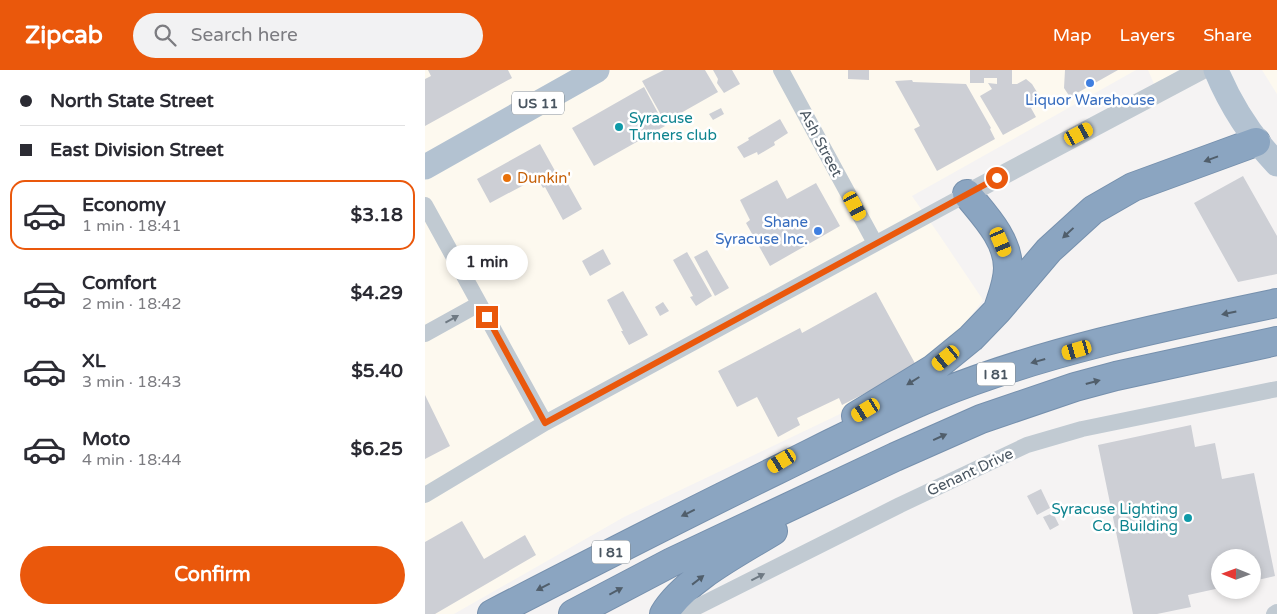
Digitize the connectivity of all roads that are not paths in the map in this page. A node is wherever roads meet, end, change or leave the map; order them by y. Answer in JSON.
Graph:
{"nodes":[{"id":1,"x":597,"y":70,"type":"edge"},
{"id":2,"x":781,"y":70,"type":"edge"},
{"id":3,"x":1201,"y":70,"type":"edge"},
{"id":4,"x":1217,"y":70,"type":"edge"},
{"id":5,"x":1256,"y":142,"type":"junction"},
{"id":6,"x":1277,"y":164,"type":"edge"},
{"id":7,"x":425,"y":167,"type":"edge"},
{"id":8,"x":967,"y":194,"type":"junction"},
{"id":9,"x":425,"y":205,"type":"edge"},
{"id":10,"x":875,"y":243,"type":"junction"},
{"id":11,"x":1277,"y":303,"type":"edge"},
{"id":12,"x":479,"y":304,"type":"junction"},
{"id":13,"x":998,"y":310,"type":"junction"},
{"id":14,"x":425,"y":334,"type":"edge"},
{"id":15,"x":1277,"y":342,"type":"edge"},
{"id":16,"x":1277,"y":353,"type":"edge"},
{"id":17,"x":1199,"y":358,"type":"junction"},
{"id":18,"x":1277,"y":389,"type":"edge"},
{"id":19,"x":545,"y":423,"type":"junction"},
{"id":20,"x":895,"y":457,"type":"junction"},
{"id":21,"x":732,"y":492,"type":"junction"},
{"id":22,"x":425,"y":495,"type":"edge"},
{"id":23,"x":1277,"y":612,"type":"edge"},
{"id":24,"x":492,"y":614,"type":"edge"},
{"id":25,"x":573,"y":614,"type":"edge"},
{"id":26,"x":664,"y":614,"type":"edge"},
{"id":27,"x":683,"y":614,"type":"edge"},
{"id":28,"x":1273,"y":614,"type":"edge"}],
"edges":[{"from":1,"to":7,"type":"main road","number":"US 11"},
{"from":2,"to":10,"type":"street","name":"Ash Street"},
{"from":3,"to":8,"type":"street"},
{"from":4,"to":5,"type":"main road"},
{"from":5,"to":6,"type":"main road"},
{"from":5,"to":13,"type":"highway","one_way":true},
{"from":8,"to":10,"type":"street"},
{"from":8,"to":13,"type":"highway"},
{"from":9,"to":12,"type":"street"},
{"from":10,"to":19,"type":"street"},
{"from":11,"to":21,"type":"highway","number":"I 81","one_way":true},
{"from":14,"to":12,"type":"street","one_way":true},
{"from":12,"to":19,"type":"street"},
{"from":13,"to":21,"type":"highway","one_way":true},
{"from":15,"to":17,"type":"highway","number":"I 81"},
{"from":16,"to":17,"type":"highway"},
{"from":20,"to":17,"type":"highway","number":"I 81","one_way":true},
{"from":27,"to":18,"type":"street","name":"Genant Drive","one_way":true},
{"from":19,"to":22,"type":"street"},
{"from":25,"to":20,"type":"highway","number":"I 81","one_way":true},
{"from":26,"to":20,"type":"highway","one_way":true},
{"from":21,"to":24,"type":"highway","number":"I 81","one_way":true},
{"from":23,"to":28,"type":"street"}]}
